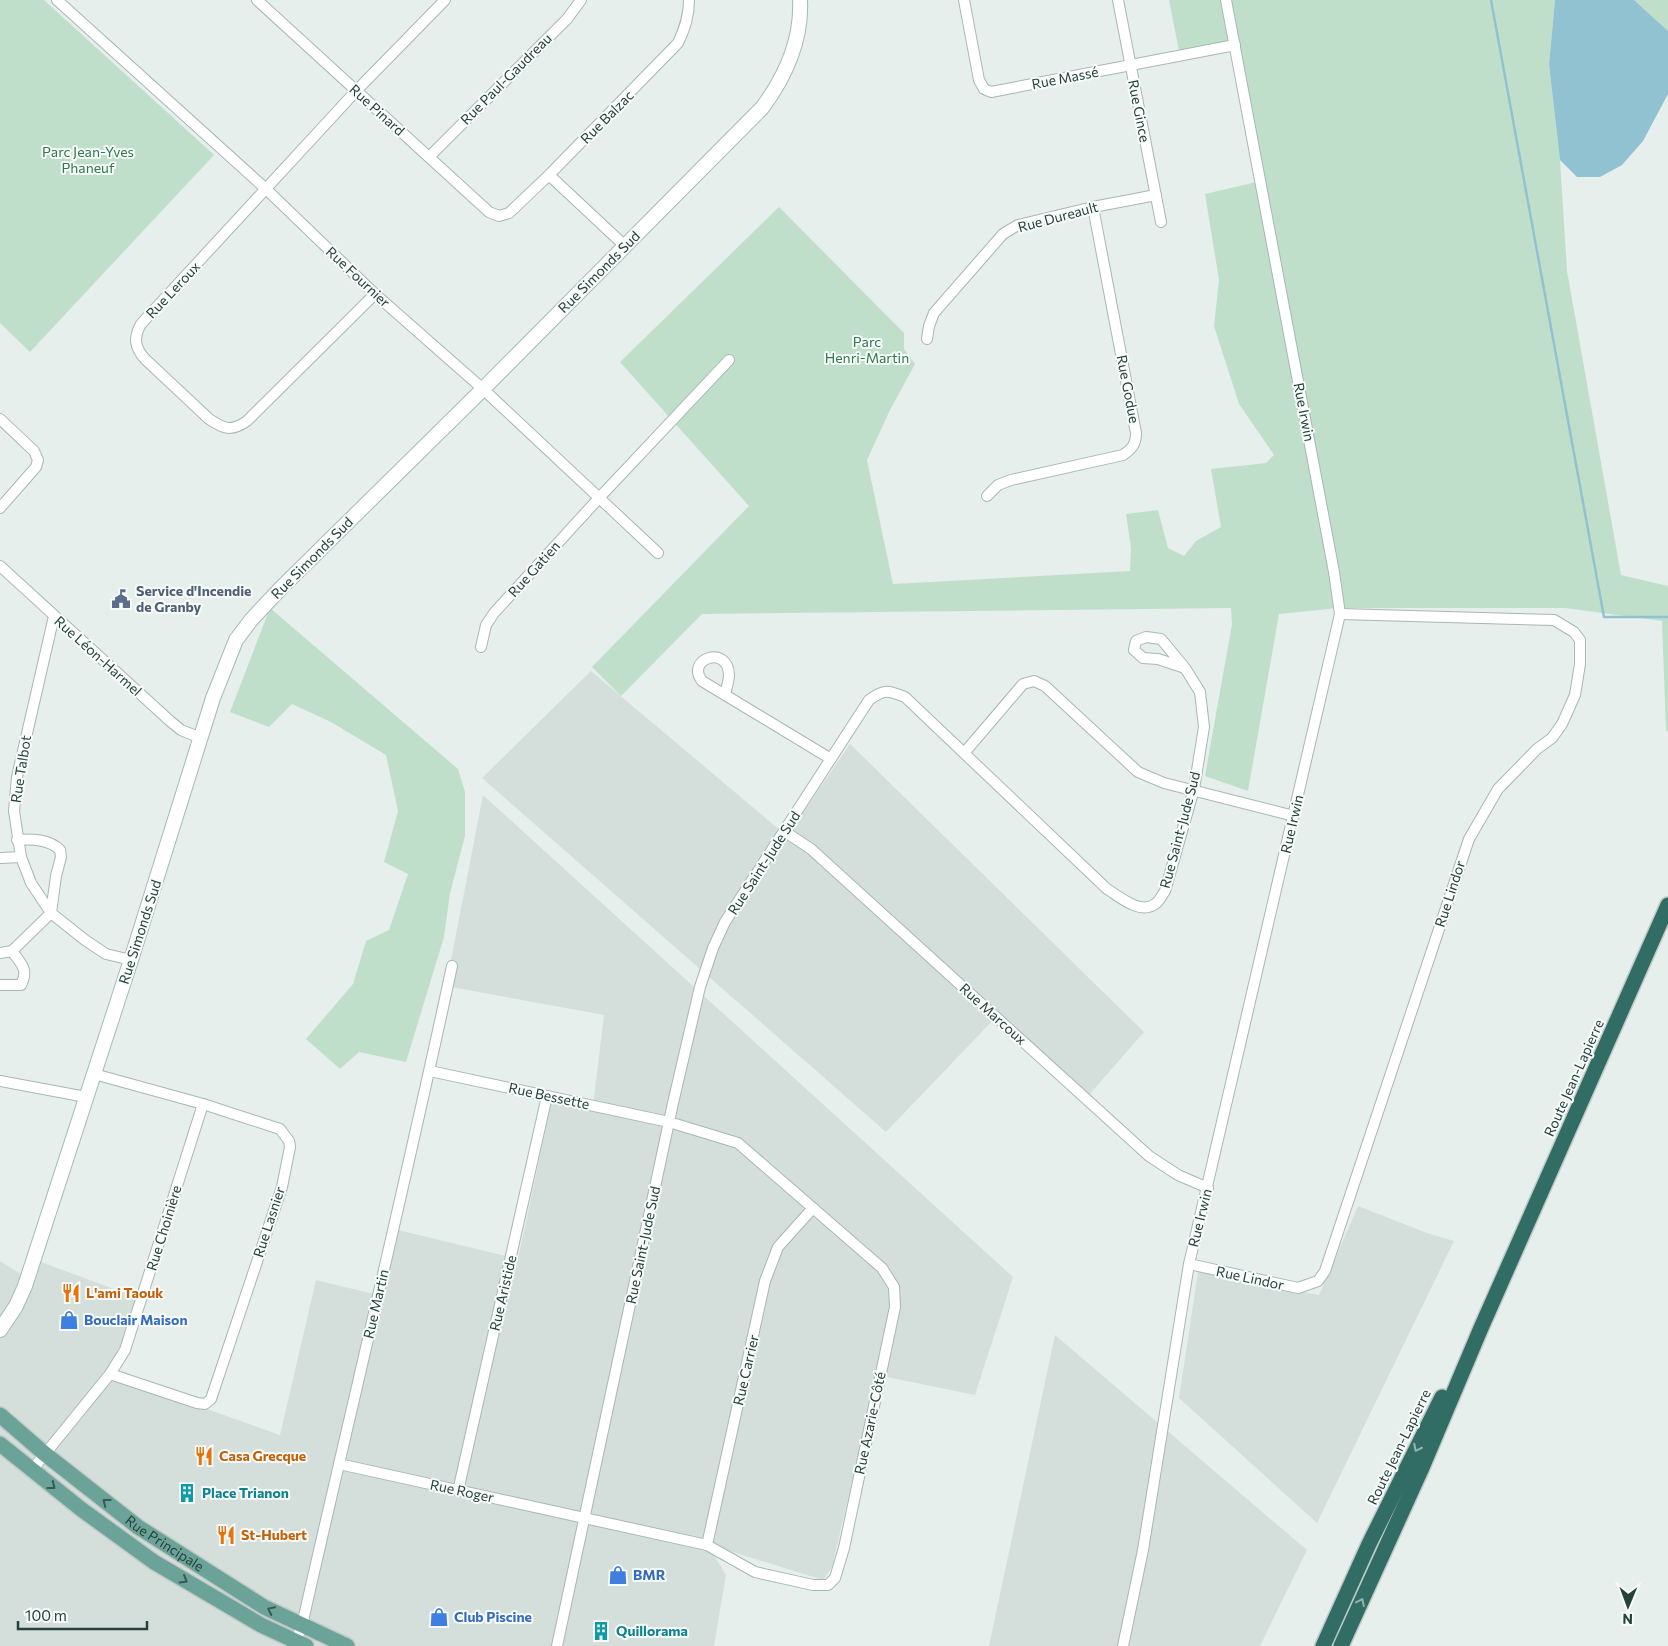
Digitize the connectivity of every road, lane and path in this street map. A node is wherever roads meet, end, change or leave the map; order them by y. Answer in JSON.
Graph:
{"nodes":[{"id":1,"x":57,"y":0,"type":"edge"},
{"id":2,"x":257,"y":0,"type":"edge"},
{"id":3,"x":445,"y":0,"type":"edge"},
{"id":4,"x":581,"y":0,"type":"edge"},
{"id":5,"x":689,"y":0,"type":"edge"},
{"id":6,"x":800,"y":0,"type":"edge"},
{"id":7,"x":964,"y":0,"type":"edge"},
{"id":8,"x":1118,"y":0,"type":"edge"},
{"id":9,"x":1226,"y":0,"type":"edge"},
{"id":10,"x":1235,"y":45,"type":"junction"},
{"id":11,"x":1131,"y":66,"type":"junction"},
{"id":12,"x":356,"y":91,"type":"junction"},
{"id":13,"x":429,"y":157,"type":"junction"},
{"id":14,"x":549,"y":176,"type":"junction"},
{"id":15,"x":266,"y":189,"type":"junction"},
{"id":16,"x":1156,"y":195,"type":"junction"},
{"id":17,"x":1093,"y":207,"type":"junction"},
{"id":18,"x":499,"y":216,"type":"joint"},
{"id":19,"x":1161,"y":222,"type":"dead end"},
{"id":20,"x":625,"y":246,"type":"junction"},
{"id":21,"x":375,"y":294,"type":"junction"},
{"id":22,"x":927,"y":339,"type":"dead end"},
{"id":23,"x":729,"y":360,"type":"dead end"},
{"id":24,"x":483,"y":389,"type":"junction"},
{"id":25,"x":0,"y":419,"type":"edge"},
{"id":26,"x":987,"y":496,"type":"dead end"},
{"id":27,"x":599,"y":498,"type":"junction"},
{"id":28,"x":0,"y":508,"type":"edge"},
{"id":29,"x":658,"y":553,"type":"dead end"},
{"id":30,"x":0,"y":566,"type":"edge"},
{"id":31,"x":1340,"y":614,"type":"junction"},
{"id":32,"x":54,"y":616,"type":"junction"},
{"id":33,"x":480,"y":647,"type":"dead end"},
{"id":34,"x":1185,"y":668,"type":"junction"},
{"id":35,"x":725,"y":695,"type":"dead end"},
{"id":36,"x":201,"y":738,"type":"junction"},
{"id":37,"x":965,"y":752,"type":"junction"},
{"id":38,"x":832,"y":758,"type":"junction"},
{"id":39,"x":1194,"y":790,"type":"junction"},
{"id":40,"x":1294,"y":816,"type":"junction"},
{"id":41,"x":784,"y":831,"type":"junction"},
{"id":42,"x":17,"y":840,"type":"junction"},
{"id":43,"x":21,"y":857,"type":"junction"},
{"id":44,"x":0,"y":858,"type":"edge"},
{"id":45,"x":1668,"y":904,"type":"edge"},
{"id":46,"x":51,"y":913,"type":"junction"},
{"id":47,"x":12,"y":951,"type":"junction"},
{"id":48,"x":0,"y":954,"type":"edge"},
{"id":49,"x":131,"y":960,"type":"junction"},
{"id":50,"x":452,"y":966,"type":"dead end"},
{"id":51,"x":0,"y":985,"type":"edge"},
{"id":52,"x":430,"y":1071,"type":"junction"},
{"id":53,"x":94,"y":1074,"type":"junction"},
{"id":54,"x":0,"y":1081,"type":"edge"},
{"id":55,"x":547,"y":1096,"type":"junction"},
{"id":56,"x":86,"y":1097,"type":"junction"},
{"id":57,"x":202,"y":1104,"type":"junction"},
{"id":58,"x":669,"y":1122,"type":"junction"},
{"id":59,"x":1208,"y":1188,"type":"junction"},
{"id":60,"x":813,"y":1208,"type":"junction"},
{"id":61,"x":1189,"y":1264,"type":"junction"},
{"id":62,"x":1509,"y":1264,"type":"junction"},
{"id":63,"x":0,"y":1330,"type":"edge"},
{"id":64,"x":110,"y":1374,"type":"junction"},
{"id":65,"x":0,"y":1415,"type":"edge"},
{"id":66,"x":0,"y":1444,"type":"edge"},
{"id":67,"x":44,"y":1454,"type":"junction"},
{"id":68,"x":339,"y":1464,"type":"junction"},
{"id":69,"x":32,"y":1470,"type":"junction"},
{"id":70,"x":458,"y":1491,"type":"junction"},
{"id":71,"x":585,"y":1519,"type":"junction"},
{"id":72,"x":707,"y":1545,"type":"junction"},
{"id":73,"x":302,"y":1625,"type":"junction"},
{"id":74,"x":301,"y":1644,"type":"edge"},
{"id":75,"x":347,"y":1646,"type":"edge"},
{"id":76,"x":557,"y":1646,"type":"edge"},
{"id":77,"x":1123,"y":1646,"type":"edge"},
{"id":78,"x":1323,"y":1646,"type":"edge"},
{"id":79,"x":1341,"y":1646,"type":"edge"}],
"edges":[{"from":1,"to":15,"type":"street","name":"Rue Fournier"},
{"from":2,"to":12,"type":"street","name":"Rue Pinard"},
{"from":3,"to":12,"type":"street","name":"Rue Leroux"},
{"from":4,"to":13,"type":"street","name":"Rue Paul-Gaudreau"},
{"from":5,"to":14,"type":"street","name":"Rue Balzac"},
{"from":6,"to":20,"type":"street","name":"Rue Simonds Sud"},
{"from":7,"to":11,"type":"street","name":"Rue Massé"},
{"from":8,"to":11,"type":"street","name":"Rue Gince"},
{"from":9,"to":10,"type":"street","name":"Rue Irwin"},
{"from":10,"to":11,"type":"street","name":"Rue Massé"},
{"from":10,"to":31,"type":"street","name":"Rue Irwin"},
{"from":11,"to":16,"type":"street","name":"Rue Gince"},
{"from":12,"to":13,"type":"street","name":"Rue Pinard"},
{"from":12,"to":15,"type":"street","name":"Rue Leroux"},
{"from":13,"to":18,"type":"street","name":"Rue Pinard"},
{"from":14,"to":18,"type":"street","name":"Rue Balzac"},
{"from":14,"to":20,"type":"street"},
{"from":15,"to":21,"type":"street","name":"Rue Fournier"},
{"from":15,"to":21,"type":"street","name":"Rue Leroux"},
{"from":16,"to":17,"type":"street","name":"Rue Dureault"},
{"from":16,"to":19,"type":"street","name":"Rue Gince"},
{"from":17,"to":22,"type":"street","name":"Rue Dureault"},
{"from":17,"to":26,"type":"street","name":"Rue Godue"},
{"from":20,"to":24,"type":"street","name":"Rue Simonds Sud"},
{"from":21,"to":24,"type":"street","name":"Rue Fournier"},
{"from":23,"to":27,"type":"street","name":"Rue Gatien"},
{"from":24,"to":27,"type":"street","name":"Rue Fournier"},
{"from":24,"to":36,"type":"street","name":"Rue Simonds Sud"},
{"from":25,"to":28,"type":"street"},
{"from":27,"to":29,"type":"street","name":"Rue Fournier"},
{"from":27,"to":33,"type":"street","name":"Rue Gatien"},
{"from":30,"to":32,"type":"street","name":"Rue Léon-Harmel"},
{"from":31,"to":40,"type":"street","name":"Rue Irwin"},
{"from":31,"to":61,"type":"street","name":"Rue Lindor"},
{"from":32,"to":36,"type":"street","name":"Rue Léon-Harmel"},
{"from":32,"to":42,"type":"street","name":"Rue Talbot"},
{"from":34,"to":34,"type":"street","name":"Rue Saint-Jude Sud"},
{"from":34,"to":39,"type":"street","name":"Rue Saint-Jude Sud"},
{"from":35,"to":38,"type":"street"},
{"from":36,"to":49,"type":"street","name":"Rue Simonds Sud"},
{"from":37,"to":38,"type":"street","name":"Rue Saint-Jude Sud"},
{"from":37,"to":39,"type":"street"},
{"from":37,"to":39,"type":"street","name":"Rue Saint-Jude Sud"},
{"from":38,"to":41,"type":"street","name":"Rue Saint-Jude Sud"},
{"from":39,"to":40,"type":"street"},
{"from":40,"to":59,"type":"street","name":"Rue Irwin"},
{"from":41,"to":58,"type":"street","name":"Rue Saint-Jude Sud"},
{"from":41,"to":59,"type":"street","name":"Rue Marcoux"},
{"from":42,"to":43,"type":"street","name":"Rue Talbot"},
{"from":42,"to":46,"type":"street"},
{"from":43,"to":44,"type":"street"},
{"from":43,"to":46,"type":"street","name":"Rue Talbot"},
{"from":45,"to":62,"type":"highway","name":"Route Jean-Lapierre"},
{"from":46,"to":47,"type":"street"},
{"from":46,"to":49,"type":"street","name":"Rue Talbot"},
{"from":47,"to":48,"type":"street"},
{"from":47,"to":51,"type":"street"},
{"from":49,"to":53,"type":"street","name":"Rue Simonds Sud"},
{"from":50,"to":52,"type":"street","name":"Rue Martin"},
{"from":52,"to":55,"type":"street","name":"Rue Bessette"},
{"from":52,"to":68,"type":"street","name":"Rue Martin"},
{"from":53,"to":56,"type":"street","name":"Rue Simonds Sud"},
{"from":53,"to":57,"type":"street","name":"Rue Lasnier"},
{"from":54,"to":56,"type":"street"},
{"from":55,"to":58,"type":"street","name":"Rue Bessette"},
{"from":55,"to":70,"type":"street","name":"Rue Aristide"},
{"from":56,"to":63,"type":"street","name":"Rue Simonds Sud"},
{"from":57,"to":64,"type":"street","name":"Rue Choinière"},
{"from":57,"to":64,"type":"street","name":"Rue Lasnier"},
{"from":58,"to":60,"type":"street","name":"Rue Azarie-Côté"},
{"from":58,"to":71,"type":"street","name":"Rue Saint-Jude Sud"},
{"from":59,"to":61,"type":"street","name":"Rue Irwin"},
{"from":60,"to":72,"type":"street","name":"Rue Carrier"},
{"from":60,"to":72,"type":"street","name":"Rue Azarie-Côté"},
{"from":61,"to":77,"type":"street","name":"Rue Irwin"},
{"from":62,"to":78,"type":"highway","name":"Route Jean-Lapierre","one_way":true},
{"from":79,"to":62,"type":"highway","name":"Route Jean-Lapierre","one_way":true},
{"from":64,"to":67,"type":"street","name":"Rue Choinière"},
{"from":65,"to":67,"type":"main road","name":"Rue Principale"},
{"from":66,"to":69,"type":"main road","name":"Rue Principale"},
{"from":67,"to":69,"type":"street","name":"Rue Choinière"},
{"from":73,"to":67,"type":"main road","name":"Rue Principale","one_way":true},
{"from":68,"to":70,"type":"street","name":"Rue Roger"},
{"from":68,"to":73,"type":"street","name":"Rue Martin"},
{"from":69,"to":74,"type":"main road","name":"Rue Principale","one_way":true},
{"from":70,"to":71,"type":"street","name":"Rue Roger"},
{"from":71,"to":72,"type":"street","name":"Rue Azarie-Côté"},
{"from":71,"to":76,"type":"street","name":"Rue Saint-Jude Sud"},
{"from":73,"to":74,"type":"street","name":"Rue Martin"},
{"from":73,"to":75,"type":"main road","name":"Rue Principale"}]}
